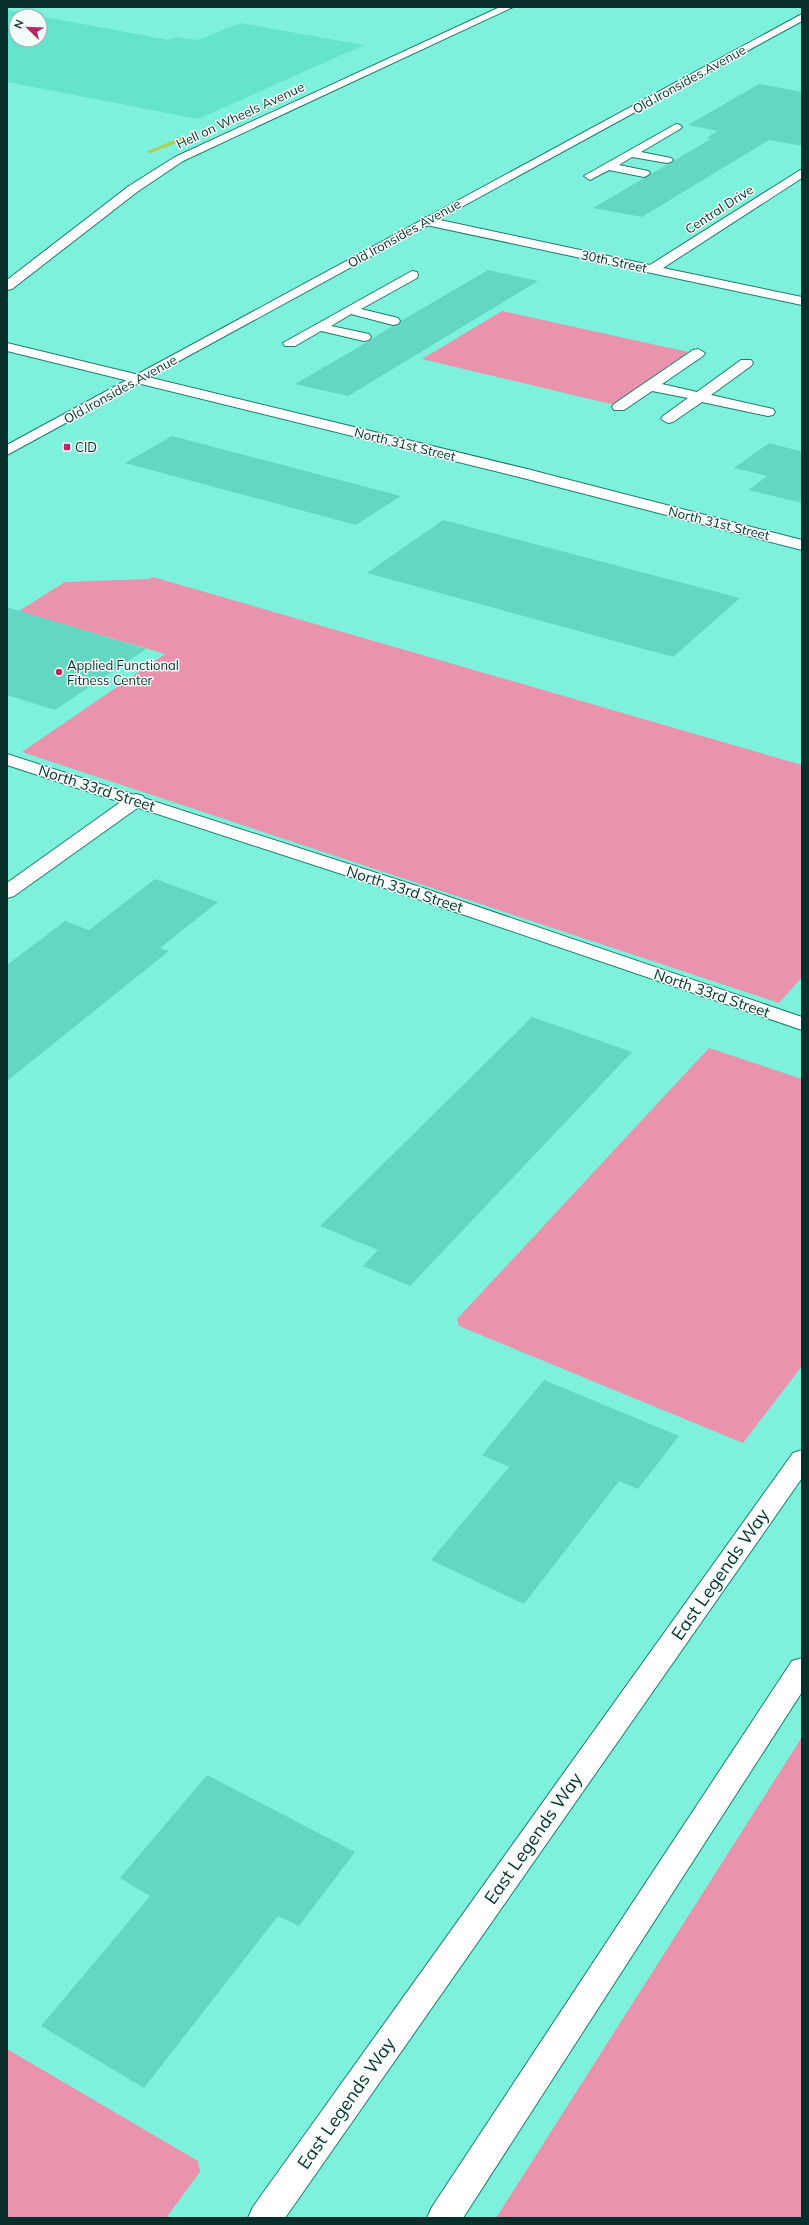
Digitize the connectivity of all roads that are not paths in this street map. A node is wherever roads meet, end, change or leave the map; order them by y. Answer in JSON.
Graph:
{"nodes":[{"id":1,"x":508,"y":7,"type":"edge"},
{"id":2,"x":802,"y":17,"type":"edge"},
{"id":3,"x":676,"y":128,"type":"dead end"},
{"id":4,"x":631,"y":153,"type":"junction"},
{"id":5,"x":667,"y":160,"type":"dead end"},
{"id":6,"x":608,"y":166,"type":"junction"},
{"id":7,"x":644,"y":173,"type":"dead end"},
{"id":8,"x":802,"y":173,"type":"edge"},
{"id":9,"x":590,"y":176,"type":"dead end"},
{"id":10,"x":426,"y":221,"type":"junction"},
{"id":11,"x":652,"y":269,"type":"junction"},
{"id":12,"x":412,"y":274,"type":"dead end"},
{"id":13,"x":7,"y":286,"type":"edge"},
{"id":14,"x":802,"y":302,"type":"edge"},
{"id":15,"x":348,"y":310,"type":"junction"},
{"id":16,"x":393,"y":321,"type":"dead end"},
{"id":17,"x":319,"y":327,"type":"junction"},
{"id":18,"x":364,"y":337,"type":"dead end"},
{"id":19,"x":290,"y":343,"type":"dead end"},
{"id":20,"x":7,"y":347,"type":"edge"},
{"id":21,"x":698,"y":352,"type":"dead end"},
{"id":22,"x":746,"y":363,"type":"dead end"},
{"id":23,"x":137,"y":380,"type":"junction"},
{"id":24,"x":651,"y":386,"type":"junction"},
{"id":25,"x":700,"y":397,"type":"junction"},
{"id":26,"x":619,"y":408,"type":"dead end"},
{"id":27,"x":768,"y":412,"type":"dead end"},
{"id":28,"x":668,"y":419,"type":"dead end"},
{"id":29,"x":7,"y":451,"type":"edge"},
{"id":30,"x":802,"y":544,"type":"edge"},
{"id":31,"x":7,"y":758,"type":"edge"},
{"id":32,"x":136,"y":800,"type":"junction"},
{"id":33,"x":7,"y":892,"type":"edge"},
{"id":34,"x":802,"y":1024,"type":"edge"},
{"id":35,"x":802,"y":1459,"type":"edge"},
{"id":36,"x":802,"y":1669,"type":"edge"},
{"id":37,"x":265,"y":2218,"type":"edge"},
{"id":38,"x":444,"y":2218,"type":"edge"}],
"edges":[{"from":1,"to":13,"type":"street","name":"Hell on Wheels Avenue"},
{"from":2,"to":10,"type":"street","name":"Old Ironsides Avenue"},
{"from":3,"to":4,"type":"street"},
{"from":4,"to":5,"type":"street"},
{"from":4,"to":6,"type":"street"},
{"from":6,"to":7,"type":"street"},
{"from":6,"to":9,"type":"street"},
{"from":8,"to":11,"type":"street","name":"Central Drive"},
{"from":10,"to":11,"type":"street","name":"30th Street"},
{"from":10,"to":23,"type":"street","name":"Old Ironsides Avenue"},
{"from":11,"to":14,"type":"street","name":"30th Street"},
{"from":12,"to":15,"type":"street"},
{"from":15,"to":16,"type":"street"},
{"from":15,"to":17,"type":"street"},
{"from":17,"to":18,"type":"street"},
{"from":17,"to":19,"type":"street"},
{"from":20,"to":23,"type":"street","name":"North 31st Street"},
{"from":21,"to":24,"type":"street"},
{"from":22,"to":25,"type":"street"},
{"from":23,"to":29,"type":"street","name":"Old Ironsides Avenue"},
{"from":23,"to":30,"type":"street","name":"North 31st Street"},
{"from":24,"to":25,"type":"street"},
{"from":24,"to":26,"type":"street"},
{"from":25,"to":27,"type":"street"},
{"from":25,"to":28,"type":"street"},
{"from":31,"to":32,"type":"street","name":"North 33rd Street"},
{"from":32,"to":33,"type":"street"},
{"from":32,"to":34,"type":"street","name":"North 33rd Street"},
{"from":35,"to":37,"type":"street","name":"East Legends Way"},
{"from":36,"to":38,"type":"street"}]}
